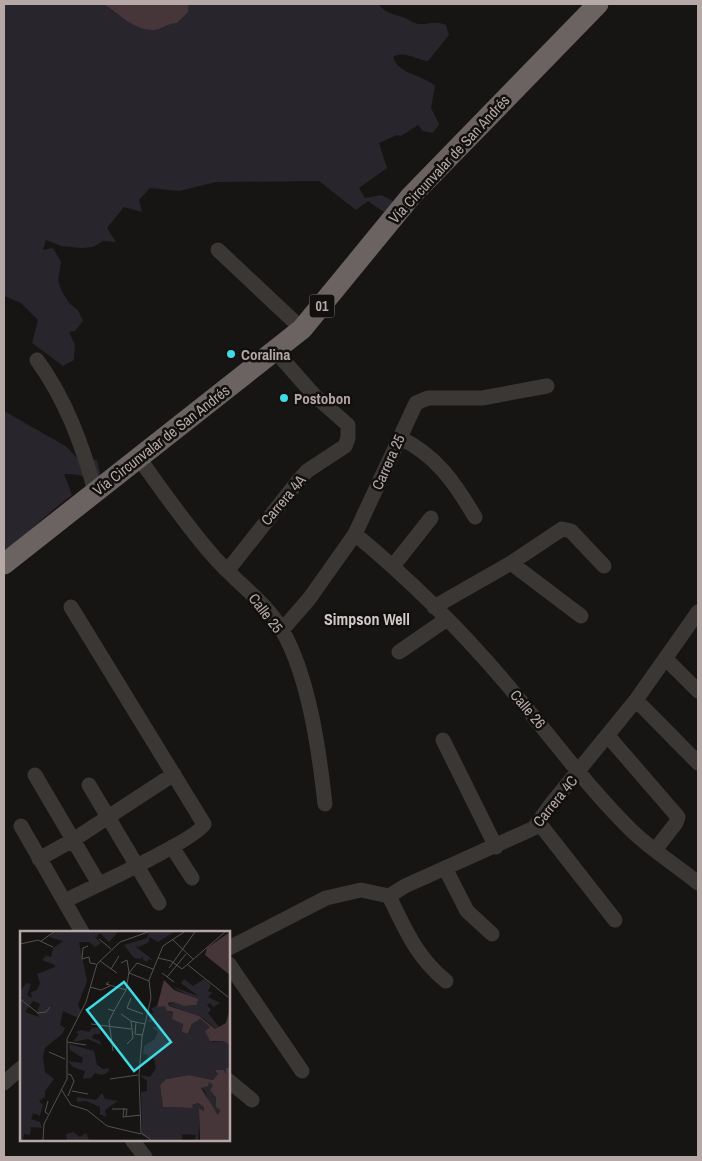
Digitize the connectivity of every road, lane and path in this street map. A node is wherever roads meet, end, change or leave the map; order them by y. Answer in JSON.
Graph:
{"nodes":[{"id":1,"x":598,"y":4,"type":"edge"},
{"id":2,"x":218,"y":250,"type":"dead end"},
{"id":3,"x":302,"y":329,"type":"junction"},
{"id":4,"x":276,"y":352,"type":"junction"},
{"id":5,"x":37,"y":360,"type":"dead end"},
{"id":6,"x":547,"y":386,"type":"dead end"},
{"id":7,"x":400,"y":438,"type":"junction"},
{"id":8,"x":138,"y":458,"type":"junction"},
{"id":9,"x":95,"y":491,"type":"junction"},
{"id":10,"x":475,"y":517,"type":"dead end"},
{"id":11,"x":431,"y":518,"type":"dead end"},
{"id":12,"x":355,"y":534,"type":"junction"},
{"id":13,"x":511,"y":563,"type":"junction"},
{"id":14,"x":4,"y":564,"type":"edge"},
{"id":15,"x":393,"y":566,"type":"junction"},
{"id":16,"x":604,"y":566,"type":"dead end"},
{"id":17,"x":228,"y":570,"type":"junction"},
{"id":18,"x":71,"y":607,"type":"dead end"},
{"id":19,"x":434,"y":607,"type":"junction"},
{"id":20,"x":698,"y":612,"type":"edge"},
{"id":21,"x":581,"y":616,"type":"dead end"},
{"id":22,"x":447,"y":619,"type":"junction"},
{"id":23,"x":282,"y":630,"type":"junction"},
{"id":24,"x":398,"y":652,"type":"dead end"},
{"id":25,"x":666,"y":659,"type":"junction"},
{"id":26,"x":698,"y":691,"type":"edge"},
{"id":27,"x":636,"y":700,"type":"junction"},
{"id":28,"x":608,"y":736,"type":"junction"},
{"id":29,"x":442,"y":740,"type":"dead end"},
{"id":30,"x":698,"y":764,"type":"edge"},
{"id":31,"x":578,"y":772,"type":"junction"},
{"id":32,"x":174,"y":774,"type":"junction"},
{"id":33,"x":35,"y":775,"type":"dead end"},
{"id":34,"x":89,"y":785,"type":"dead end"},
{"id":35,"x":325,"y":804,"type":"dead end"},
{"id":36,"x":108,"y":817,"type":"junction"},
{"id":37,"x":539,"y":823,"type":"junction"},
{"id":38,"x":21,"y":826,"type":"dead end"},
{"id":39,"x":73,"y":840,"type":"junction"},
{"id":40,"x":172,"y":846,"type":"junction"},
{"id":41,"x":496,"y":846,"type":"junction"},
{"id":42,"x":655,"y":850,"type":"junction"},
{"id":43,"x":39,"y":859,"type":"junction"},
{"id":44,"x":136,"y":865,"type":"junction"},
{"id":45,"x":445,"y":868,"type":"junction"},
{"id":46,"x":192,"y":878,"type":"dead end"},
{"id":47,"x":698,"y":883,"type":"edge"},
{"id":48,"x":100,"y":884,"type":"junction"},
{"id":49,"x":389,"y":896,"type":"junction"},
{"id":50,"x":64,"y":901,"type":"junction"},
{"id":51,"x":159,"y":903,"type":"dead end"},
{"id":52,"x":615,"y":920,"type":"dead end"},
{"id":53,"x":81,"y":931,"type":"edge"},
{"id":54,"x":492,"y":934,"type":"dead end"},
{"id":55,"x":230,"y":947,"type":"edge"},
{"id":56,"x":230,"y":965,"type":"edge"},
{"id":57,"x":446,"y":980,"type":"dead end"},
{"id":58,"x":20,"y":1069,"type":"edge"},
{"id":59,"x":302,"y":1071,"type":"dead end"},
{"id":60,"x":230,"y":1082,"type":"edge"},
{"id":61,"x":4,"y":1083,"type":"edge"},
{"id":62,"x":252,"y":1100,"type":"dead end"},
{"id":63,"x":133,"y":1141,"type":"edge"},
{"id":64,"x":146,"y":1157,"type":"edge"}],
"edges":[{"from":1,"to":3,"type":"highway","name":"Vía Circunvalar de San Andrés","number":"01"},
{"from":2,"to":3,"type":"street"},
{"from":3,"to":4,"type":"highway","name":"Vía Circunvalar de San Andrés","number":"01"},
{"from":4,"to":8,"type":"highway","name":"Vía Circunvalar de San Andrés","number":"01"},
{"from":4,"to":17,"type":"street","name":"Carrera 4A"},
{"from":5,"to":9,"type":"street"},
{"from":6,"to":7,"type":"street","name":"Carrera 25"},
{"from":7,"to":10,"type":"street"},
{"from":7,"to":12,"type":"street","name":"Carrera 25"},
{"from":8,"to":9,"type":"highway","name":"Vía Circunvalar de San Andrés","number":"01"},
{"from":8,"to":17,"type":"street","name":"Calle 25"},
{"from":9,"to":14,"type":"highway","name":"Vía Circunvalar de San Andrés","number":"01"},
{"from":11,"to":15,"type":"street"},
{"from":12,"to":15,"type":"street","name":"Calle 26"},
{"from":12,"to":23,"type":"street","name":"Carrera 25"},
{"from":13,"to":16,"type":"street"},
{"from":13,"to":19,"type":"street"},
{"from":13,"to":21,"type":"street"},
{"from":15,"to":19,"type":"street","name":"Calle 26"},
{"from":17,"to":23,"type":"street","name":"Calle 25"},
{"from":18,"to":32,"type":"street"},
{"from":19,"to":22,"type":"street","name":"Calle 26"},
{"from":20,"to":25,"type":"street","name":"Carrera 4C"},
{"from":22,"to":24,"type":"street"},
{"from":22,"to":31,"type":"street","name":"Calle 26"},
{"from":23,"to":35,"type":"street","name":"Calle 25"},
{"from":25,"to":26,"type":"street"},
{"from":25,"to":27,"type":"street","name":"Carrera 4C"},
{"from":27,"to":28,"type":"street","name":"Carrera 4C"},
{"from":27,"to":30,"type":"street"},
{"from":28,"to":31,"type":"street","name":"Carrera 4C"},
{"from":28,"to":42,"type":"street"},
{"from":29,"to":41,"type":"street"},
{"from":31,"to":37,"type":"street","name":"Carrera 4C"},
{"from":31,"to":42,"type":"street","name":"Calle 26"},
{"from":32,"to":36,"type":"street"},
{"from":32,"to":40,"type":"street"},
{"from":33,"to":39,"type":"street"},
{"from":34,"to":36,"type":"street"},
{"from":36,"to":39,"type":"street"},
{"from":36,"to":44,"type":"street"},
{"from":37,"to":41,"type":"street","name":"Carrera 4C"},
{"from":37,"to":52,"type":"street"},
{"from":38,"to":43,"type":"street"},
{"from":39,"to":43,"type":"street"},
{"from":39,"to":48,"type":"street"},
{"from":40,"to":44,"type":"street"},
{"from":40,"to":46,"type":"street"},
{"from":41,"to":45,"type":"street","name":"Carrera 4C"},
{"from":42,"to":47,"type":"street","name":"Calle 26"},
{"from":43,"to":50,"type":"street"},
{"from":44,"to":48,"type":"street"},
{"from":44,"to":51,"type":"street"},
{"from":45,"to":49,"type":"street","name":"Carrera 4C"},
{"from":45,"to":54,"type":"street"},
{"from":48,"to":50,"type":"street"},
{"from":49,"to":55,"type":"street"},
{"from":49,"to":57,"type":"street"},
{"from":50,"to":53,"type":"street"},
{"from":56,"to":59,"type":"street"},
{"from":58,"to":61,"type":"street"},
{"from":60,"to":62,"type":"street"},
{"from":63,"to":64,"type":"street"}]}
